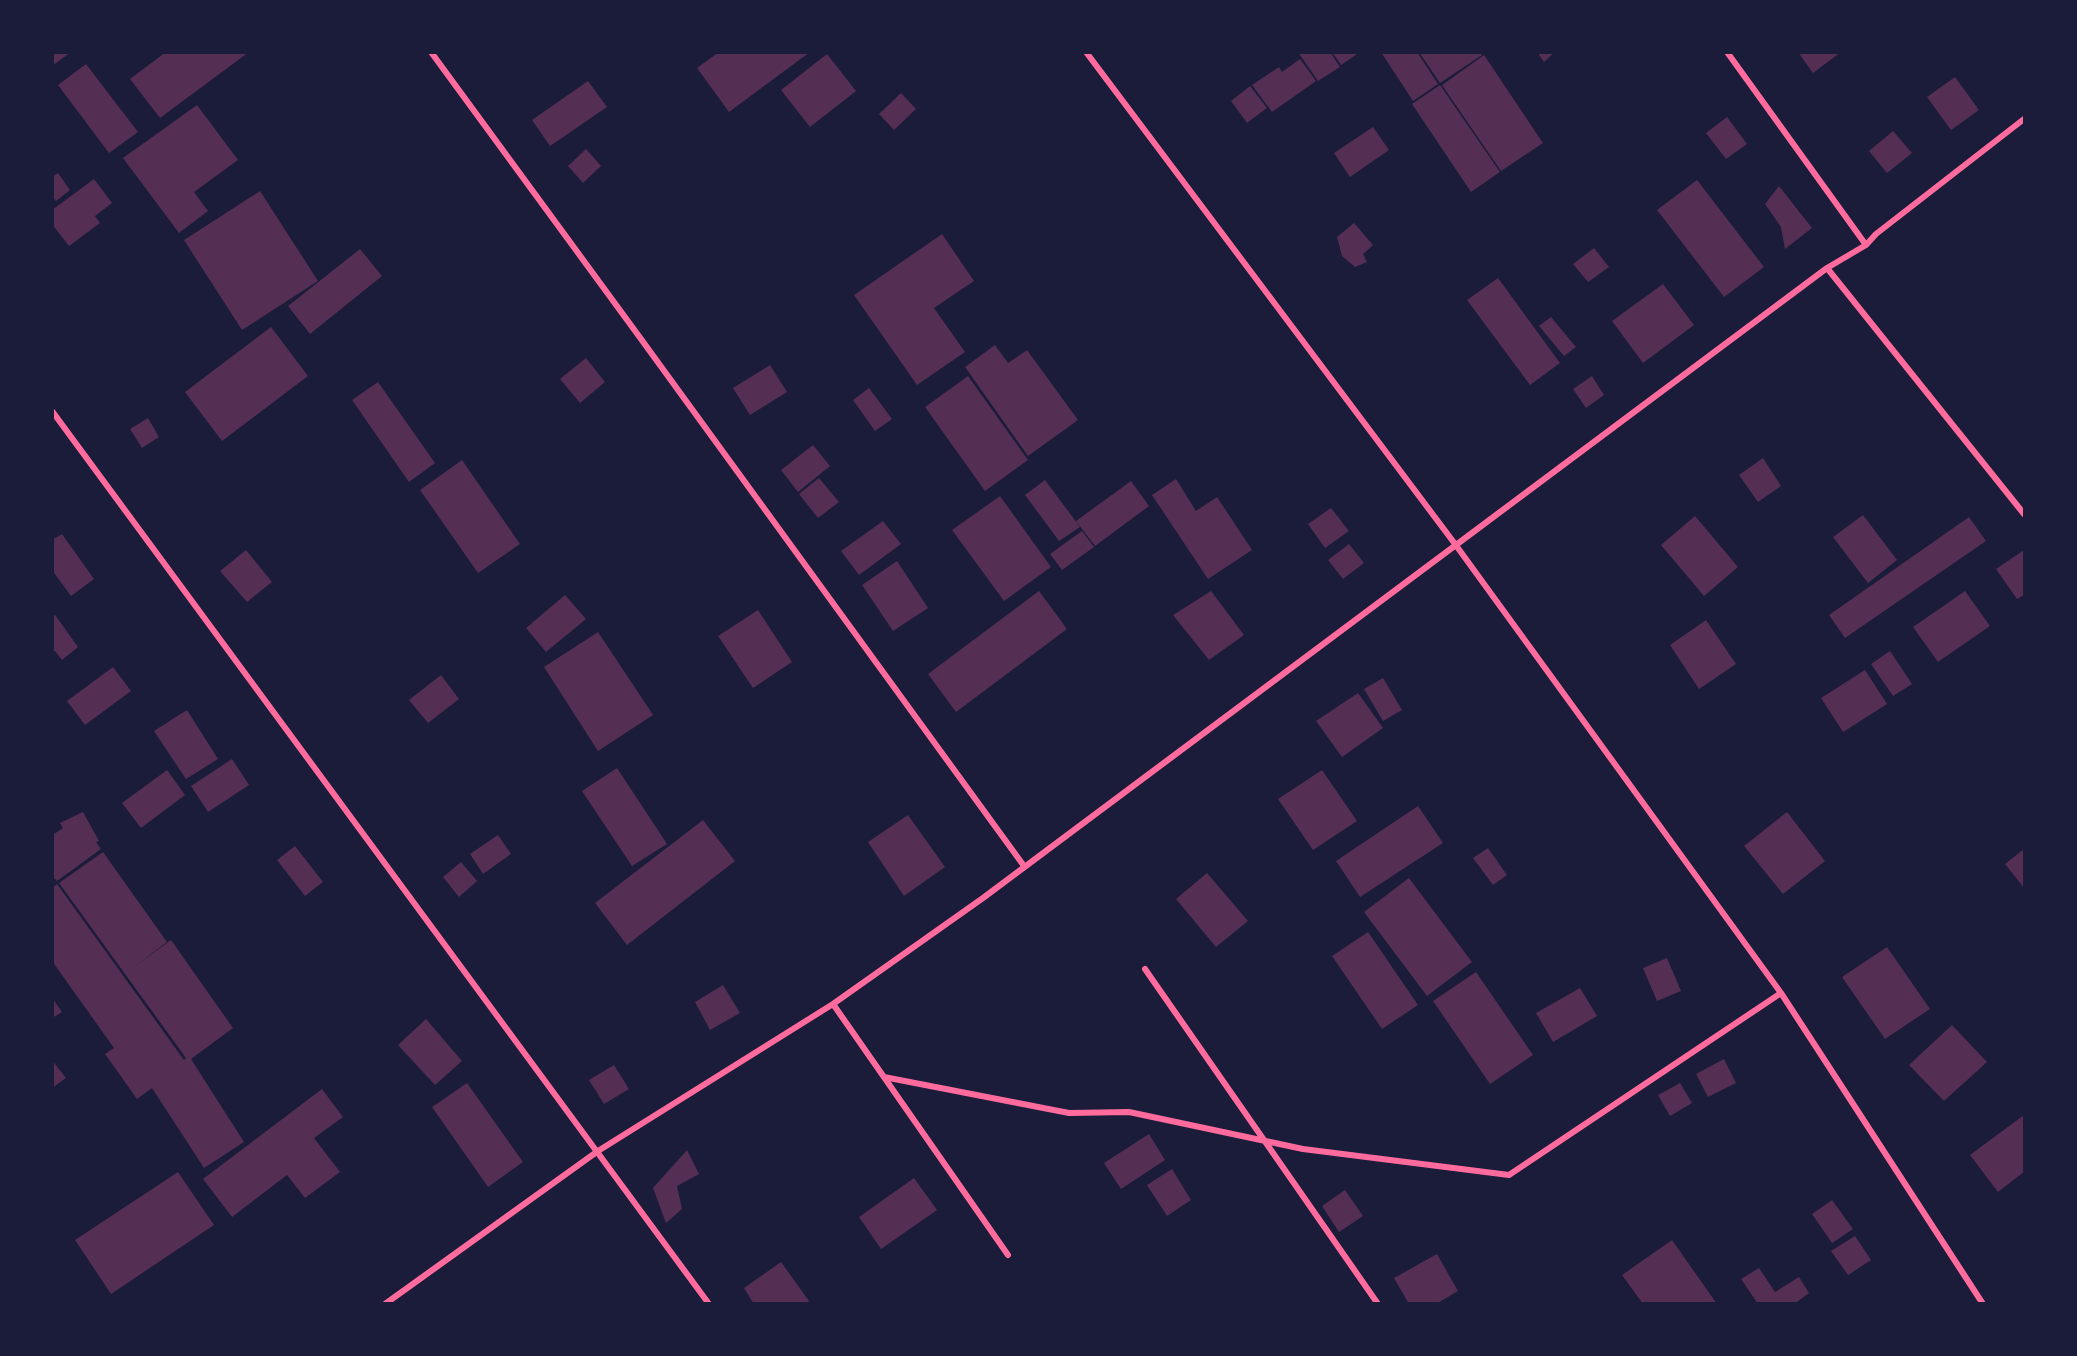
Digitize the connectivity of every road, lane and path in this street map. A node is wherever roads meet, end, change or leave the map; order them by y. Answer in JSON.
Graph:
{"nodes":[{"id":1,"x":430,"y":52,"type":"edge"},
{"id":2,"x":1086,"y":52,"type":"edge"},
{"id":3,"x":1727,"y":52,"type":"edge"},
{"id":4,"x":2025,"y":119,"type":"edge"},
{"id":5,"x":1866,"y":245,"type":"junction"},
{"id":6,"x":1827,"y":268,"type":"junction"},
{"id":7,"x":52,"y":411,"type":"edge"},
{"id":8,"x":2025,"y":514,"type":"edge"},
{"id":9,"x":1455,"y":544,"type":"junction"},
{"id":10,"x":1024,"y":866,"type":"junction"},
{"id":11,"x":1145,"y":969,"type":"dead end"},
{"id":12,"x":1781,"y":993,"type":"junction"},
{"id":13,"x":833,"y":1004,"type":"junction"},
{"id":14,"x":884,"y":1077,"type":"junction"},
{"id":15,"x":1264,"y":1140,"type":"junction"},
{"id":16,"x":598,"y":1151,"type":"junction"},
{"id":17,"x":1008,"y":1255,"type":"dead end"},
{"id":18,"x":385,"y":1304,"type":"edge"},
{"id":19,"x":709,"y":1304,"type":"edge"},
{"id":20,"x":1378,"y":1304,"type":"edge"},
{"id":21,"x":1983,"y":1304,"type":"edge"}],
"edges":[{"from":1,"to":10,"type":"street"},
{"from":2,"to":9,"type":"street"},
{"from":3,"to":5,"type":"street"},
{"from":4,"to":5,"type":"street"},
{"from":5,"to":6,"type":"street"},
{"from":6,"to":8,"type":"street"},
{"from":6,"to":9,"type":"street"},
{"from":7,"to":16,"type":"street"},
{"from":9,"to":10,"type":"street"},
{"from":9,"to":12,"type":"street"},
{"from":10,"to":13,"type":"street"},
{"from":11,"to":15,"type":"street"},
{"from":12,"to":15,"type":"street"},
{"from":12,"to":21,"type":"street"},
{"from":13,"to":14,"type":"street"},
{"from":13,"to":16,"type":"street"},
{"from":14,"to":15,"type":"street"},
{"from":14,"to":17,"type":"street"},
{"from":15,"to":20,"type":"street"},
{"from":16,"to":18,"type":"street"},
{"from":16,"to":19,"type":"street"}]}
